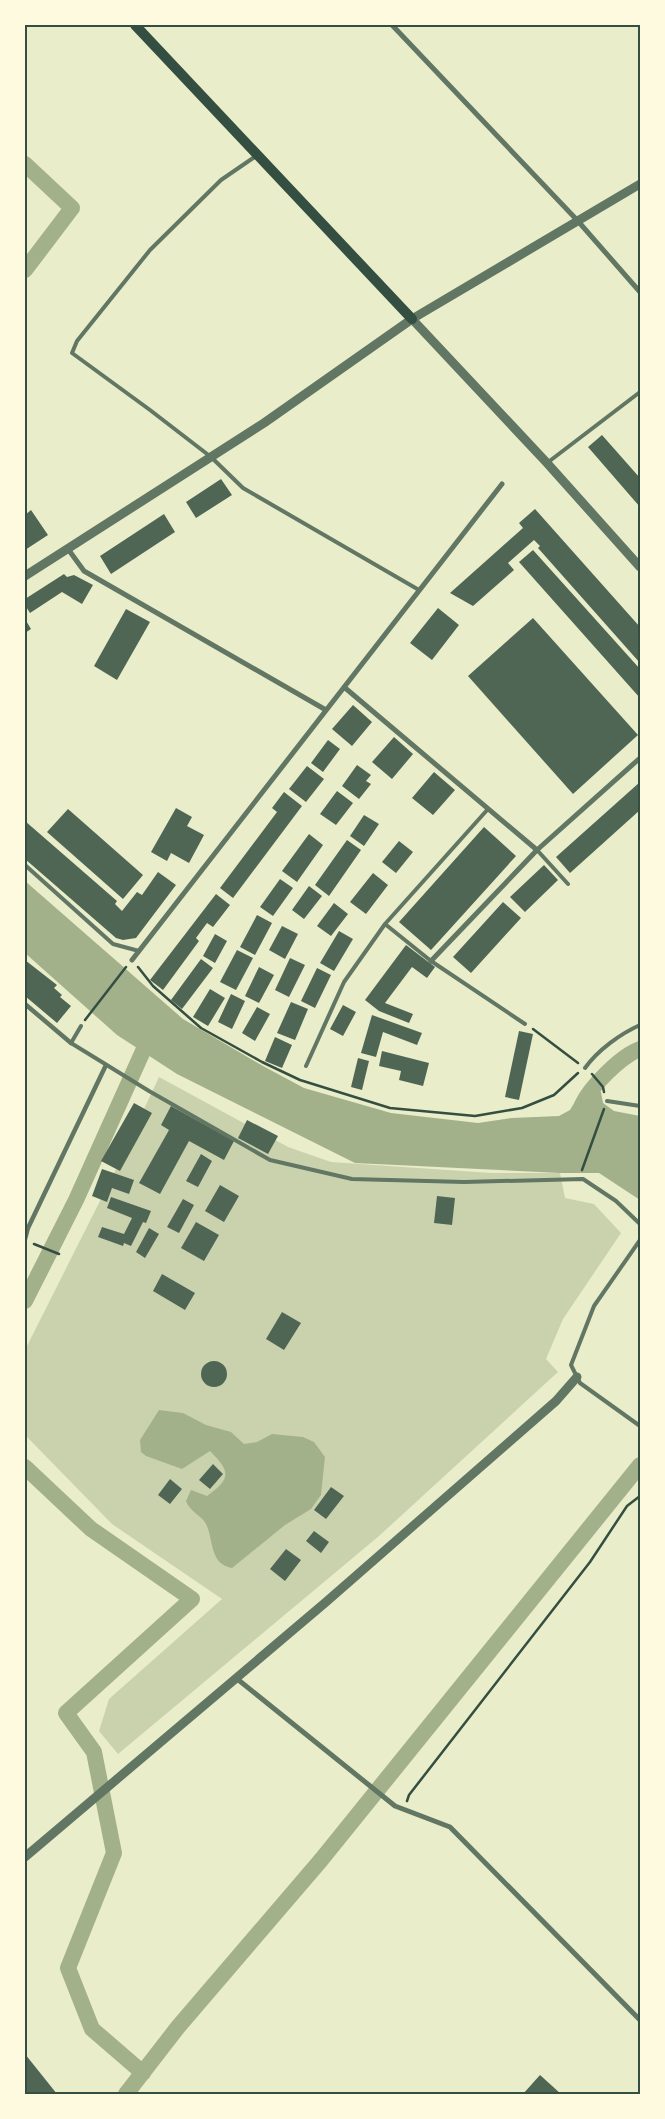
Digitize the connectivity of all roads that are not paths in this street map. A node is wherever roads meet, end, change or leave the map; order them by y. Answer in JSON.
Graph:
{"nodes":[{"id":1,"x":135,"y":25,"type":"edge"},
{"id":2,"x":392,"y":25,"type":"edge"},
{"id":3,"x":258,"y":154,"type":"junction"},
{"id":4,"x":640,"y":184,"type":"edge"},
{"id":5,"x":578,"y":220,"type":"junction"},
{"id":6,"x":640,"y":292,"type":"edge"},
{"id":7,"x":412,"y":319,"type":"junction"},
{"id":8,"x":640,"y":392,"type":"edge"},
{"id":9,"x":211,"y":457,"type":"junction"},
{"id":10,"x":547,"y":463,"type":"junction"},
{"id":11,"x":502,"y":484,"type":"dead end"},
{"id":12,"x":68,"y":549,"type":"junction"},
{"id":13,"x":640,"y":567,"type":"edge"},
{"id":14,"x":25,"y":576,"type":"edge"},
{"id":15,"x":420,"y":590,"type":"junction"},
{"id":16,"x":344,"y":687,"type":"junction"},
{"id":17,"x":326,"y":710,"type":"junction"},
{"id":18,"x":640,"y":758,"type":"edge"},
{"id":19,"x":488,"y":809,"type":"junction"},
{"id":20,"x":537,"y":850,"type":"junction"},
{"id":21,"x":25,"y":866,"type":"edge"},
{"id":22,"x":568,"y":884,"type":"dead end"},
{"id":23,"x":385,"y":924,"type":"junction"},
{"id":24,"x":139,"y":951,"type":"junction"},
{"id":25,"x":132,"y":960,"type":"road end"},
{"id":26,"x":431,"y":961,"type":"junction"},
{"id":27,"x":25,"y":1004,"type":"edge"},
{"id":28,"x":525,"y":1024,"type":"road end"},
{"id":29,"x":640,"y":1024,"type":"edge"},
{"id":30,"x":81,"y":1026,"type":"road end"},
{"id":31,"x":71,"y":1043,"type":"junction"},
{"id":32,"x":106,"y":1064,"type":"junction"},
{"id":33,"x":306,"y":1066,"type":"dead end"},
{"id":34,"x":585,"y":1068,"type":"road end"},
{"id":35,"x":606,"y":1102,"type":"road end"},
{"id":36,"x":640,"y":1106,"type":"edge"},
{"id":37,"x":640,"y":1224,"type":"edge"},
{"id":38,"x":25,"y":1239,"type":"edge"},
{"id":39,"x":640,"y":1240,"type":"edge"},
{"id":40,"x":577,"y":1377,"type":"junction"},
{"id":41,"x":640,"y":1426,"type":"edge"},
{"id":42,"x":236,"y":1678,"type":"junction"},
{"id":43,"x":25,"y":1857,"type":"edge"},
{"id":44,"x":640,"y":2020,"type":"edge"}],
"edges":[{"from":1,"to":3,"type":"main road"},
{"from":2,"to":5,"type":"street"},
{"from":3,"to":7,"type":"main road"},
{"from":3,"to":9,"type":"lane"},
{"from":4,"to":5,"type":"street"},
{"from":5,"to":6,"type":"street"},
{"from":5,"to":7,"type":"street"},
{"from":7,"to":9,"type":"street"},
{"from":7,"to":10,"type":"street"},
{"from":8,"to":10,"type":"lane"},
{"from":9,"to":12,"type":"street"},
{"from":9,"to":15,"type":"lane"},
{"from":10,"to":13,"type":"street"},
{"from":11,"to":15,"type":"street"},
{"from":12,"to":14,"type":"street"},
{"from":12,"to":17,"type":"street"},
{"from":15,"to":16,"type":"street"},
{"from":16,"to":17,"type":"street"},
{"from":16,"to":19,"type":"street"},
{"from":17,"to":24,"type":"street"},
{"from":18,"to":20,"type":"street"},
{"from":19,"to":20,"type":"street"},
{"from":19,"to":23,"type":"lane"},
{"from":20,"to":22,"type":"lane"},
{"from":20,"to":26,"type":"street"},
{"from":21,"to":24,"type":"lane"},
{"from":23,"to":26,"type":"lane"},
{"from":23,"to":33,"type":"lane"},
{"from":24,"to":25,"type":"street"},
{"from":26,"to":28,"type":"lane"},
{"from":27,"to":31,"type":"street"},
{"from":29,"to":34,"type":"lane"},
{"from":30,"to":31,"type":"lane"},
{"from":31,"to":32,"type":"lane"},
{"from":32,"to":37,"type":"lane"},
{"from":32,"to":38,"type":"street"},
{"from":35,"to":36,"type":"lane"},
{"from":39,"to":40,"type":"lane"},
{"from":40,"to":41,"type":"lane"},
{"from":40,"to":42,"type":"street"},
{"from":42,"to":43,"type":"street"},
{"from":42,"to":44,"type":"street"}]}
